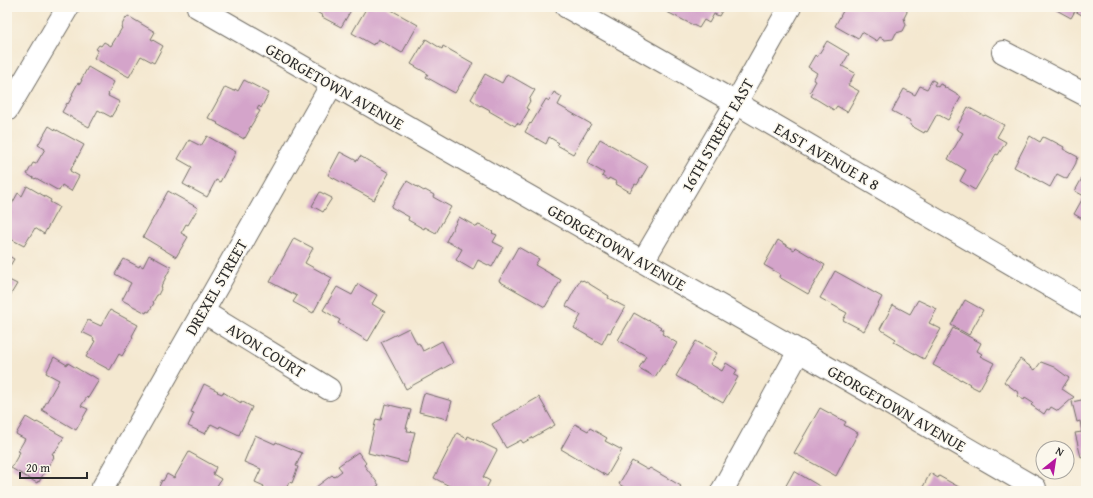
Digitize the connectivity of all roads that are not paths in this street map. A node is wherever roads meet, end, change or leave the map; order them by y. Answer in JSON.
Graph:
{"nodes":[{"id":1,"x":68,"y":7,"type":"edge"},
{"id":2,"x":198,"y":7,"type":"edge"},
{"id":3,"x":567,"y":7,"type":"edge"},
{"id":4,"x":790,"y":7,"type":"edge"},
{"id":5,"x":1003,"y":52,"type":"dead end"},
{"id":6,"x":332,"y":84,"type":"junction"},
{"id":7,"x":1086,"y":95,"type":"edge"},
{"id":8,"x":736,"y":103,"type":"junction"},
{"id":9,"x":7,"y":110,"type":"edge"},
{"id":10,"x":642,"y":262,"type":"junction"},
{"id":11,"x":1086,"y":307,"type":"edge"},
{"id":12,"x":202,"y":311,"type":"junction"},
{"id":13,"x":799,"y":351,"type":"junction"},
{"id":14,"x":329,"y":389,"type":"dead end"},
{"id":15,"x":1034,"y":489,"type":"edge"},
{"id":16,"x":101,"y":491,"type":"edge"},
{"id":17,"x":722,"y":491,"type":"edge"}],
"edges":[{"from":1,"to":9,"type":"street"},
{"from":2,"to":6,"type":"street","name":"GEORGETOWN AVENUE"},
{"from":3,"to":8,"type":"street","name":"EAST AVENUE R 8"},
{"from":4,"to":8,"type":"street","name":"16TH STREET EAST"},
{"from":5,"to":7,"type":"street"},
{"from":6,"to":10,"type":"street","name":"GEORGETOWN AVENUE"},
{"from":6,"to":12,"type":"street","name":"DREXEL STREET"},
{"from":8,"to":10,"type":"street","name":"16TH STREET EAST"},
{"from":8,"to":11,"type":"street","name":"EAST AVENUE R 8"},
{"from":10,"to":13,"type":"street","name":"GEORGETOWN AVENUE"},
{"from":12,"to":14,"type":"street","name":"AVON COURT"},
{"from":12,"to":16,"type":"street","name":"DREXEL STREET"},
{"from":13,"to":15,"type":"street","name":"GEORGETOWN AVENUE"},
{"from":13,"to":17,"type":"street"}]}
